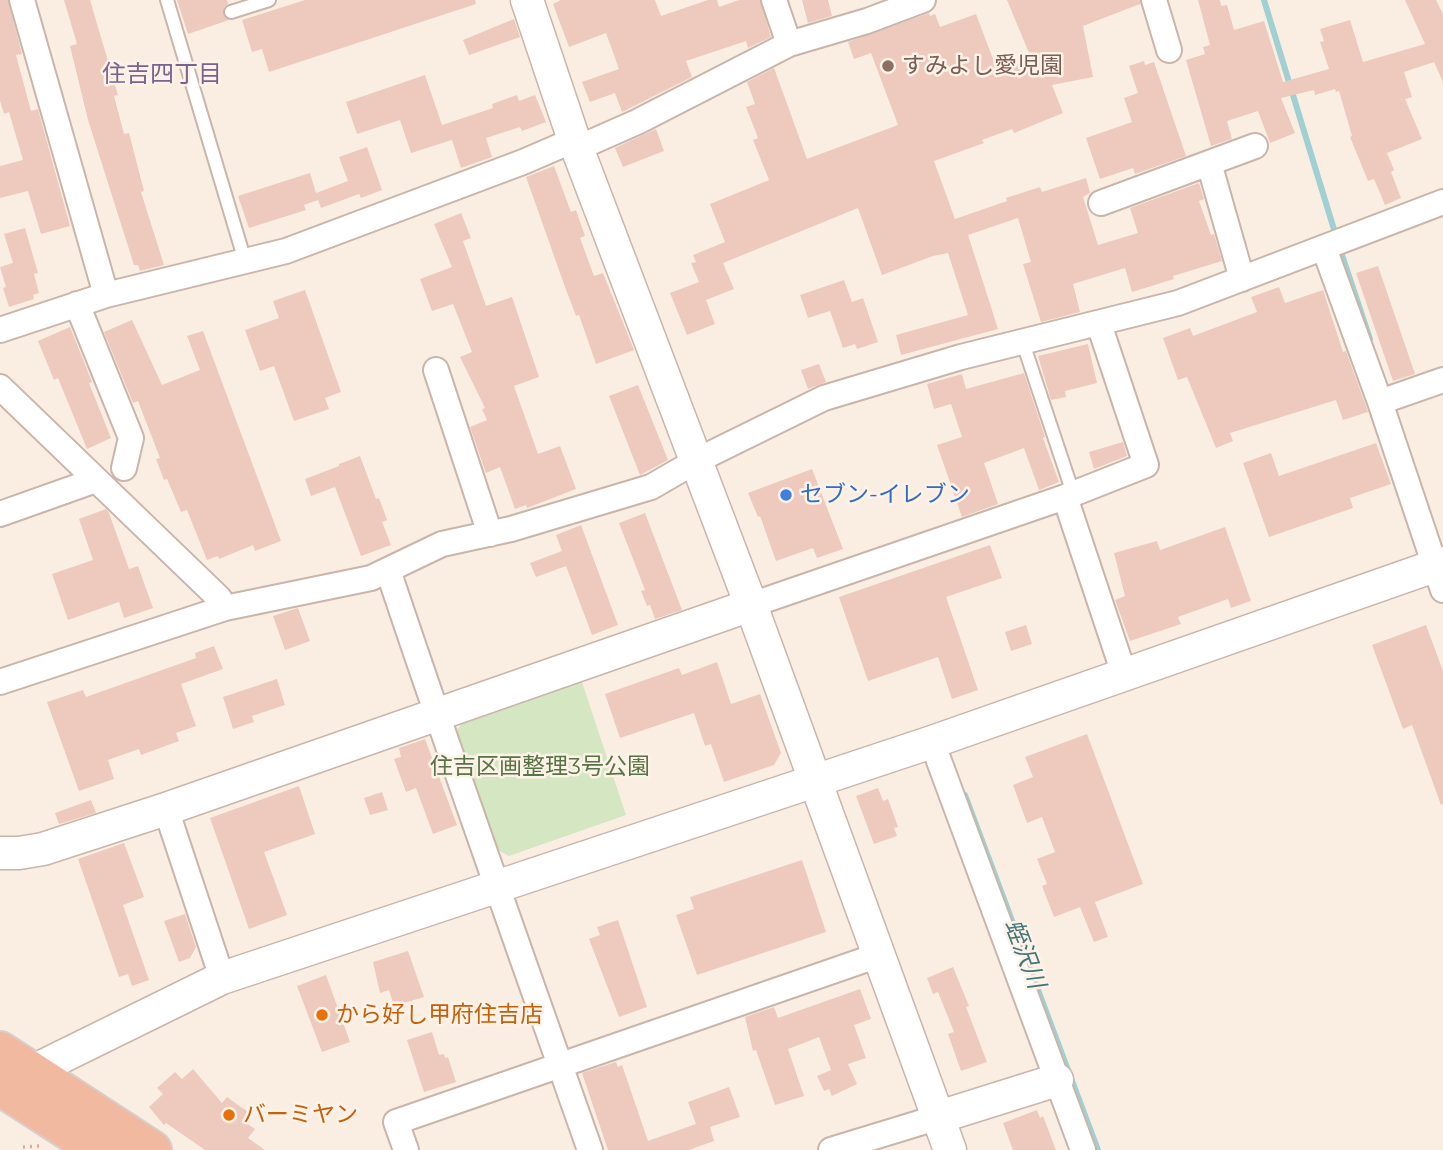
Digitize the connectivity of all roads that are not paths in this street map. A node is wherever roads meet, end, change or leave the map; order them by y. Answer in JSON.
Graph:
{"nodes":[{"id":1,"x":22,"y":0,"type":"edge"},
{"id":2,"x":167,"y":0,"type":"edge"},
{"id":3,"x":269,"y":0,"type":"edge"},
{"id":4,"x":527,"y":0,"type":"edge"},
{"id":5,"x":774,"y":0,"type":"edge"},
{"id":6,"x":1154,"y":0,"type":"edge"},
{"id":7,"x":916,"y":1,"type":"edge"},
{"id":8,"x":232,"y":12,"type":"dead end"},
{"id":9,"x":789,"y":44,"type":"junction"},
{"id":10,"x":1168,"y":50,"type":"dead end"},
{"id":11,"x":576,"y":144,"type":"junction"},
{"id":12,"x":1255,"y":146,"type":"dead end"},
{"id":13,"x":1209,"y":163,"type":"junction"},
{"id":14,"x":1443,"y":202,"type":"edge"},
{"id":15,"x":1101,"y":203,"type":"dead end"},
{"id":16,"x":1332,"y":245,"type":"junction"},
{"id":17,"x":245,"y":261,"type":"junction"},
{"id":18,"x":1242,"y":278,"type":"junction"},
{"id":19,"x":106,"y":295,"type":"junction"},
{"id":20,"x":77,"y":304,"type":"junction"},
{"id":21,"x":2,"y":322,"type":"edge"},
{"id":22,"x":1099,"y":324,"type":"junction"},
{"id":23,"x":1023,"y":342,"type":"junction"},
{"id":24,"x":436,"y":370,"type":"dead end"},
{"id":25,"x":1443,"y":380,"type":"edge"},
{"id":26,"x":0,"y":387,"type":"edge"},
{"id":27,"x":1380,"y":402,"type":"junction"},
{"id":28,"x":696,"y":461,"type":"junction"},
{"id":29,"x":124,"y":468,"type":"dead end"},
{"id":30,"x":96,"y":480,"type":"junction"},
{"id":31,"x":1069,"y":495,"type":"junction"},
{"id":32,"x":0,"y":514,"type":"edge"},
{"id":33,"x":489,"y":534,"type":"junction"},
{"id":34,"x":388,"y":570,"type":"junction"},
{"id":35,"x":1440,"y":573,"type":"edge"},
{"id":36,"x":751,"y":605,"type":"junction"},
{"id":37,"x":225,"y":608,"type":"junction"},
{"id":38,"x":1124,"y":674,"type":"junction"},
{"id":39,"x":0,"y":682,"type":"edge"},
{"id":40,"x":436,"y":715,"type":"junction"},
{"id":41,"x":932,"y":742,"type":"junction"},
{"id":42,"x":814,"y":781,"type":"junction"},
{"id":43,"x":166,"y":809,"type":"junction"},
{"id":44,"x":0,"y":853,"type":"edge"},
{"id":45,"x":498,"y":885,"type":"junction"},
{"id":46,"x":879,"y":955,"type":"junction"},
{"id":47,"x":222,"y":978,"type":"junction"},
{"id":48,"x":0,"y":1051,"type":"edge"},
{"id":49,"x":560,"y":1064,"type":"junction"},
{"id":50,"x":1057,"y":1080,"type":"junction"},
{"id":51,"x":11,"y":1085,"type":"edge"},
{"id":52,"x":939,"y":1117,"type":"junction"},
{"id":53,"x":99,"y":1150,"type":"edge"},
{"id":54,"x":152,"y":1150,"type":"edge"},
{"id":55,"x":406,"y":1150,"type":"edge"},
{"id":56,"x":590,"y":1150,"type":"edge"},
{"id":57,"x":831,"y":1150,"type":"edge"},
{"id":58,"x":950,"y":1150,"type":"edge"},
{"id":59,"x":1083,"y":1150,"type":"edge"}],
"edges":[{"from":1,"to":19,"type":"street"},
{"from":2,"to":17,"type":"lane"},
{"from":3,"to":8,"type":"lane"},
{"from":4,"to":11,"type":"street"},
{"from":5,"to":9,"type":"street"},
{"from":6,"to":10,"type":"street"},
{"from":7,"to":9,"type":"street"},
{"from":9,"to":11,"type":"street"},
{"from":11,"to":17,"type":"street"},
{"from":11,"to":28,"type":"street"},
{"from":12,"to":13,"type":"street"},
{"from":13,"to":15,"type":"street"},
{"from":13,"to":18,"type":"street"},
{"from":14,"to":16,"type":"street"},
{"from":16,"to":18,"type":"street"},
{"from":16,"to":27,"type":"street"},
{"from":17,"to":19,"type":"street"},
{"from":18,"to":22,"type":"street"},
{"from":19,"to":20,"type":"street"},
{"from":20,"to":21,"type":"street"},
{"from":20,"to":29,"type":"street"},
{"from":22,"to":23,"type":"street"},
{"from":22,"to":31,"type":"street"},
{"from":23,"to":28,"type":"street"},
{"from":23,"to":31,"type":"lane"},
{"from":24,"to":33,"type":"street"},
{"from":25,"to":27,"type":"street"},
{"from":26,"to":30,"type":"street"},
{"from":27,"to":35,"type":"street"},
{"from":28,"to":33,"type":"street"},
{"from":28,"to":36,"type":"street"},
{"from":30,"to":32,"type":"street"},
{"from":30,"to":37,"type":"street"},
{"from":31,"to":36,"type":"street"},
{"from":31,"to":38,"type":"street"},
{"from":33,"to":34,"type":"street"},
{"from":34,"to":37,"type":"street"},
{"from":34,"to":40,"type":"street"},
{"from":35,"to":38,"type":"street"},
{"from":36,"to":40,"type":"street"},
{"from":36,"to":42,"type":"street"},
{"from":37,"to":39,"type":"street"},
{"from":38,"to":41,"type":"street"},
{"from":40,"to":43,"type":"street"},
{"from":40,"to":45,"type":"street"},
{"from":41,"to":42,"type":"street"},
{"from":41,"to":50,"type":"street"},
{"from":42,"to":45,"type":"street"},
{"from":42,"to":46,"type":"street"},
{"from":43,"to":44,"type":"street"},
{"from":43,"to":47,"type":"street"},
{"from":45,"to":47,"type":"street"},
{"from":45,"to":49,"type":"street"},
{"from":46,"to":49,"type":"street"},
{"from":46,"to":52,"type":"street"},
{"from":47,"to":51,"type":"street"},
{"from":48,"to":51,"type":"highway"},
{"from":49,"to":55,"type":"street"},
{"from":49,"to":56,"type":"street"},
{"from":50,"to":52,"type":"street"},
{"from":50,"to":59,"type":"street"},
{"from":51,"to":53,"type":"highway"},
{"from":51,"to":54,"type":"highway"},
{"from":52,"to":57,"type":"street"},
{"from":52,"to":58,"type":"street"}]}
